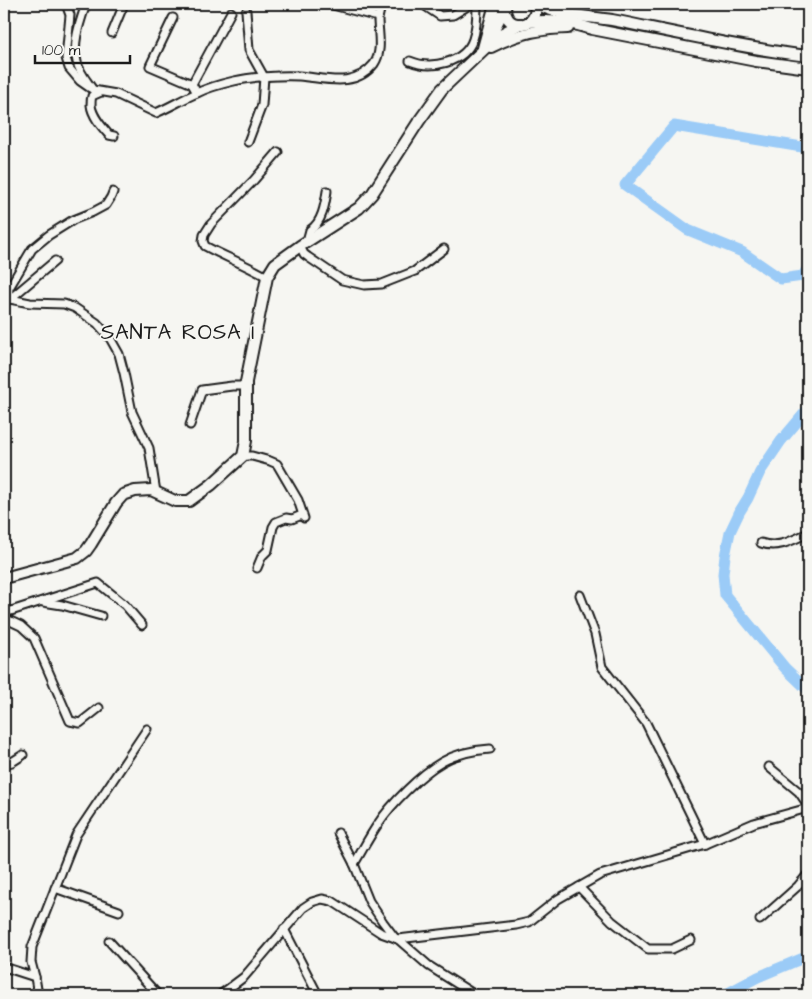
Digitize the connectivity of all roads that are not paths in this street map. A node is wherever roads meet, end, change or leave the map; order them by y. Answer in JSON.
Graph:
{"nodes":[{"id":1,"x":66,"y":4,"type":"edge"},
{"id":2,"x":86,"y":4,"type":"edge"},
{"id":3,"x":124,"y":4,"type":"edge"},
{"id":4,"x":329,"y":4,"type":"edge"},
{"id":5,"x":382,"y":4,"type":"edge"},
{"id":6,"x":422,"y":4,"type":"edge"},
{"id":7,"x":467,"y":4,"type":"edge"},
{"id":8,"x":477,"y":4,"type":"edge"},
{"id":9,"x":536,"y":4,"type":"edge"},
{"id":10,"x":560,"y":4,"type":"edge"},
{"id":11,"x":502,"y":5,"type":"edge"},
{"id":12,"x":345,"y":6,"type":"edge"},
{"id":13,"x":246,"y":11,"type":"dead end"},
{"id":14,"x":231,"y":12,"type":"dead end"},
{"id":15,"x":378,"y":17,"type":"junction"},
{"id":16,"x":593,"y":17,"type":"junction"},
{"id":17,"x":173,"y":18,"type":"dead end"},
{"id":18,"x":525,"y":23,"type":"junction"},
{"id":19,"x":592,"y":29,"type":"junction"},
{"id":20,"x":112,"y":33,"type":"dead end"},
{"id":21,"x":482,"y":52,"type":"junction"},
{"id":22,"x":808,"y":56,"type":"edge"},
{"id":23,"x":410,"y":61,"type":"dead end"},
{"id":24,"x":808,"y":68,"type":"edge"},
{"id":25,"x":264,"y":77,"type":"junction"},
{"id":26,"x":192,"y":84,"type":"junction"},
{"id":27,"x":93,"y":90,"type":"junction"},
{"id":28,"x":101,"y":92,"type":"junction"},
{"id":29,"x":197,"y":93,"type":"junction"},
{"id":30,"x":114,"y":136,"type":"dead end"},
{"id":31,"x":248,"y":142,"type":"dead end"},
{"id":32,"x":278,"y":152,"type":"dead end"},
{"id":33,"x":113,"y":192,"type":"dead end"},
{"id":34,"x":327,"y":192,"type":"dead end"},
{"id":35,"x":304,"y":244,"type":"junction"},
{"id":36,"x":444,"y":249,"type":"dead end"},
{"id":37,"x":55,"y":261,"type":"dead end"},
{"id":38,"x":267,"y":277,"type":"junction"},
{"id":39,"x":10,"y":299,"type":"junction"},
{"id":40,"x":246,"y":382,"type":"junction"},
{"id":41,"x":190,"y":424,"type":"dead end"},
{"id":42,"x":243,"y":456,"type":"junction"},
{"id":43,"x":156,"y":492,"type":"junction"},
{"id":44,"x":808,"y":533,"type":"edge"},
{"id":45,"x":762,"y":543,"type":"dead end"},
{"id":46,"x":257,"y":568,"type":"dead end"},
{"id":47,"x":4,"y":579,"type":"edge"},
{"id":48,"x":580,"y":595,"type":"dead end"},
{"id":49,"x":37,"y":602,"type":"junction"},
{"id":50,"x":4,"y":609,"type":"edge"},
{"id":51,"x":101,"y":616,"type":"dead end"},
{"id":52,"x":4,"y":618,"type":"edge"},
{"id":53,"x":142,"y":625,"type":"dead end"},
{"id":54,"x":99,"y":708,"type":"dead end"},
{"id":55,"x":147,"y":729,"type":"dead end"},
{"id":56,"x":490,"y":749,"type":"dead end"},
{"id":57,"x":23,"y":755,"type":"dead end"},
{"id":58,"x":4,"y":764,"type":"edge"},
{"id":59,"x":769,"y":767,"type":"dead end"},
{"id":60,"x":808,"y":804,"type":"edge"},
{"id":61,"x":808,"y":808,"type":"edge"},
{"id":62,"x":338,"y":833,"type":"dead end"},
{"id":63,"x":704,"y":844,"type":"junction"},
{"id":64,"x":354,"y":864,"type":"junction"},
{"id":65,"x":808,"y":874,"type":"edge"},
{"id":66,"x":55,"y":888,"type":"junction"},
{"id":67,"x":579,"y":888,"type":"junction"},
{"id":68,"x":119,"y":911,"type":"dead end"},
{"id":69,"x":760,"y":920,"type":"dead end"},
{"id":70,"x":284,"y":929,"type":"junction"},
{"id":71,"x":397,"y":939,"type":"junction"},
{"id":72,"x":691,"y":940,"type":"dead end"},
{"id":73,"x":109,"y":941,"type":"dead end"},
{"id":74,"x":4,"y":967,"type":"edge"},
{"id":75,"x":35,"y":977,"type":"junction"},
{"id":76,"x":38,"y":995,"type":"edge"},
{"id":77,"x":158,"y":995,"type":"edge"},
{"id":78,"x":220,"y":995,"type":"edge"},
{"id":79,"x":318,"y":995,"type":"edge"},
{"id":80,"x":475,"y":995,"type":"edge"}],
"edges":[{"from":1,"to":27,"type":"street"},
{"from":2,"to":27,"type":"street"},
{"from":3,"to":20,"type":"street"},
{"from":4,"to":12,"type":"street"},
{"from":5,"to":15,"type":"street"},
{"from":6,"to":7,"type":"street"},
{"from":8,"to":23,"type":"street"},
{"from":9,"to":16,"type":"street"},
{"from":9,"to":18,"type":"street"},
{"from":10,"to":16,"type":"street"},
{"from":11,"to":18,"type":"street"},
{"from":11,"to":21,"type":"street"},
{"from":12,"to":15,"type":"street"},
{"from":13,"to":25,"type":"street"},
{"from":14,"to":26,"type":"street"},
{"from":15,"to":25,"type":"street"},
{"from":16,"to":22,"type":"street"},
{"from":17,"to":26,"type":"street"},
{"from":18,"to":19,"type":"street"},
{"from":18,"to":21,"type":"street"},
{"from":19,"to":21,"type":"street"},
{"from":19,"to":24,"type":"street"},
{"from":21,"to":35,"type":"street"},
{"from":25,"to":29,"type":"street"},
{"from":25,"to":31,"type":"street"},
{"from":26,"to":29,"type":"street"},
{"from":27,"to":28,"type":"street"},
{"from":28,"to":29,"type":"street"},
{"from":28,"to":30,"type":"street"},
{"from":32,"to":38,"type":"street"},
{"from":33,"to":39,"type":"street"},
{"from":34,"to":35,"type":"street"},
{"from":35,"to":36,"type":"street"},
{"from":35,"to":38,"type":"street"},
{"from":37,"to":39,"type":"street"},
{"from":38,"to":40,"type":"street"},
{"from":39,"to":43,"type":"street"},
{"from":40,"to":41,"type":"street"},
{"from":40,"to":42,"type":"street"},
{"from":42,"to":43,"type":"street"},
{"from":42,"to":46,"type":"street"},
{"from":43,"to":47,"type":"street"},
{"from":44,"to":45,"type":"street"},
{"from":48,"to":63,"type":"street"},
{"from":49,"to":50,"type":"street"},
{"from":49,"to":51,"type":"street"},
{"from":49,"to":53,"type":"street"},
{"from":52,"to":54,"type":"street"},
{"from":55,"to":66,"type":"street"},
{"from":56,"to":64,"type":"street"},
{"from":57,"to":58,"type":"street"},
{"from":59,"to":60,"type":"street"},
{"from":61,"to":63,"type":"street"},
{"from":62,"to":64,"type":"street"},
{"from":63,"to":67,"type":"street"},
{"from":64,"to":71,"type":"street"},
{"from":65,"to":69,"type":"street"},
{"from":66,"to":68,"type":"street"},
{"from":66,"to":75,"type":"street"},
{"from":67,"to":71,"type":"street"},
{"from":67,"to":72,"type":"street"},
{"from":70,"to":71,"type":"street"},
{"from":70,"to":78,"type":"street"},
{"from":70,"to":79,"type":"street"},
{"from":71,"to":80,"type":"street"},
{"from":73,"to":77,"type":"street"},
{"from":74,"to":75,"type":"street"},
{"from":75,"to":76,"type":"street"}]}
